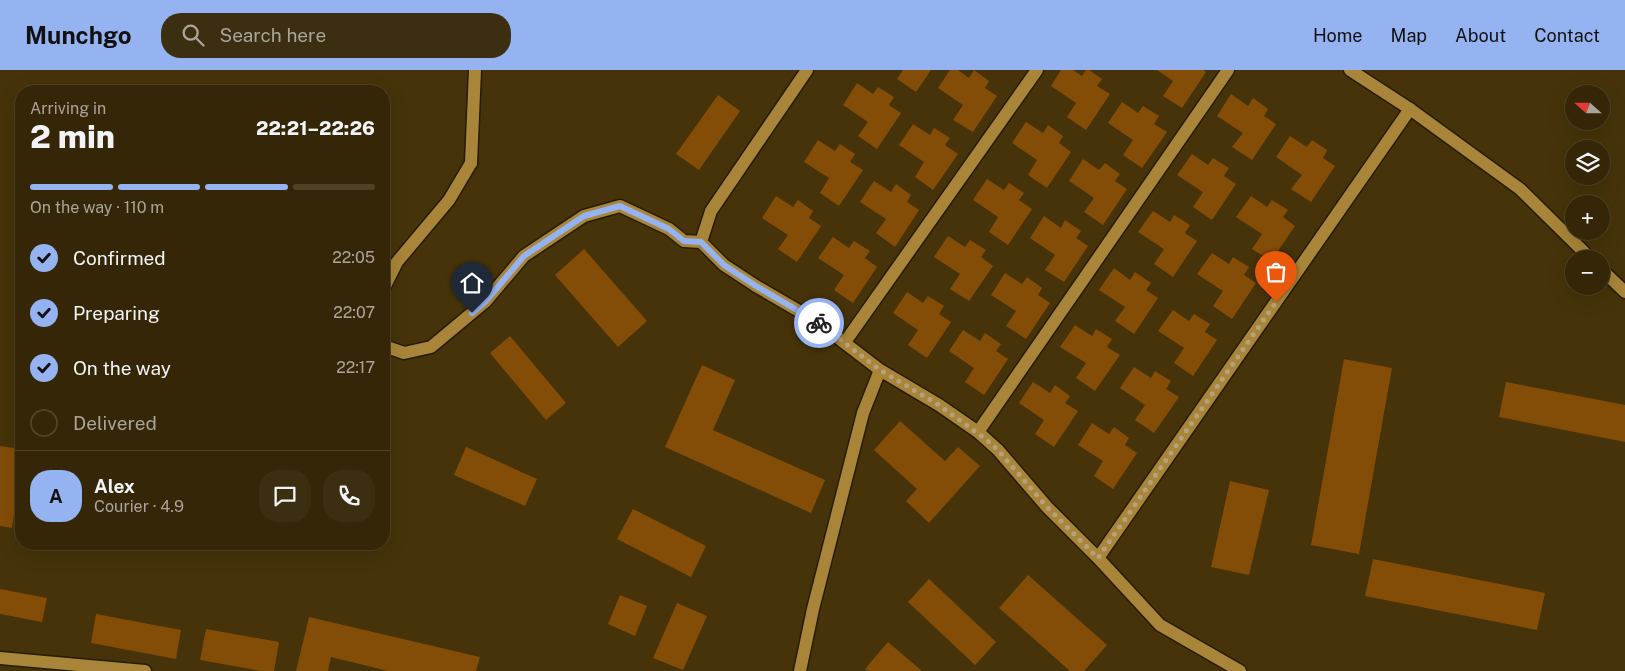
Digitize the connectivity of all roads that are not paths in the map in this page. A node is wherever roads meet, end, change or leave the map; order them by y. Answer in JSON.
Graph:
{"nodes":[{"id":1,"x":475,"y":70,"type":"edge"},
{"id":2,"x":807,"y":70,"type":"edge"},
{"id":3,"x":1037,"y":70,"type":"edge"},
{"id":4,"x":1228,"y":70,"type":"edge"},
{"id":5,"x":1350,"y":70,"type":"edge"},
{"id":6,"x":1410,"y":109,"type":"junction"},
{"id":7,"x":701,"y":242,"type":"junction"},
{"id":8,"x":1582,"y":250,"type":"edge"},
{"id":9,"x":390,"y":276,"type":"edge"},
{"id":10,"x":1610,"y":278,"type":"edge"},
{"id":11,"x":1625,"y":292,"type":"edge"},
{"id":12,"x":845,"y":342,"type":"junction"},
{"id":13,"x":390,"y":348,"type":"edge"},
{"id":14,"x":880,"y":370,"type":"junction"},
{"id":15,"x":978,"y":432,"type":"junction"},
{"id":16,"x":1098,"y":558,"type":"junction"},
{"id":17,"x":0,"y":658,"type":"edge"},
{"id":18,"x":145,"y":671,"type":"edge"},
{"id":19,"x":800,"y":671,"type":"edge"},
{"id":20,"x":1240,"y":671,"type":"edge"}],
"edges":[{"from":1,"to":9,"type":"street"},
{"from":2,"to":7,"type":"street"},
{"from":3,"to":12,"type":"street"},
{"from":4,"to":15,"type":"street"},
{"from":5,"to":6,"type":"street"},
{"from":6,"to":8,"type":"street"},
{"from":6,"to":16,"type":"street"},
{"from":7,"to":12,"type":"street"},
{"from":7,"to":13,"type":"street"},
{"from":10,"to":11,"type":"street"},
{"from":12,"to":14,"type":"street"},
{"from":14,"to":15,"type":"street"},
{"from":14,"to":19,"type":"street"},
{"from":15,"to":16,"type":"street"},
{"from":16,"to":20,"type":"street"},
{"from":17,"to":18,"type":"street"}]}
